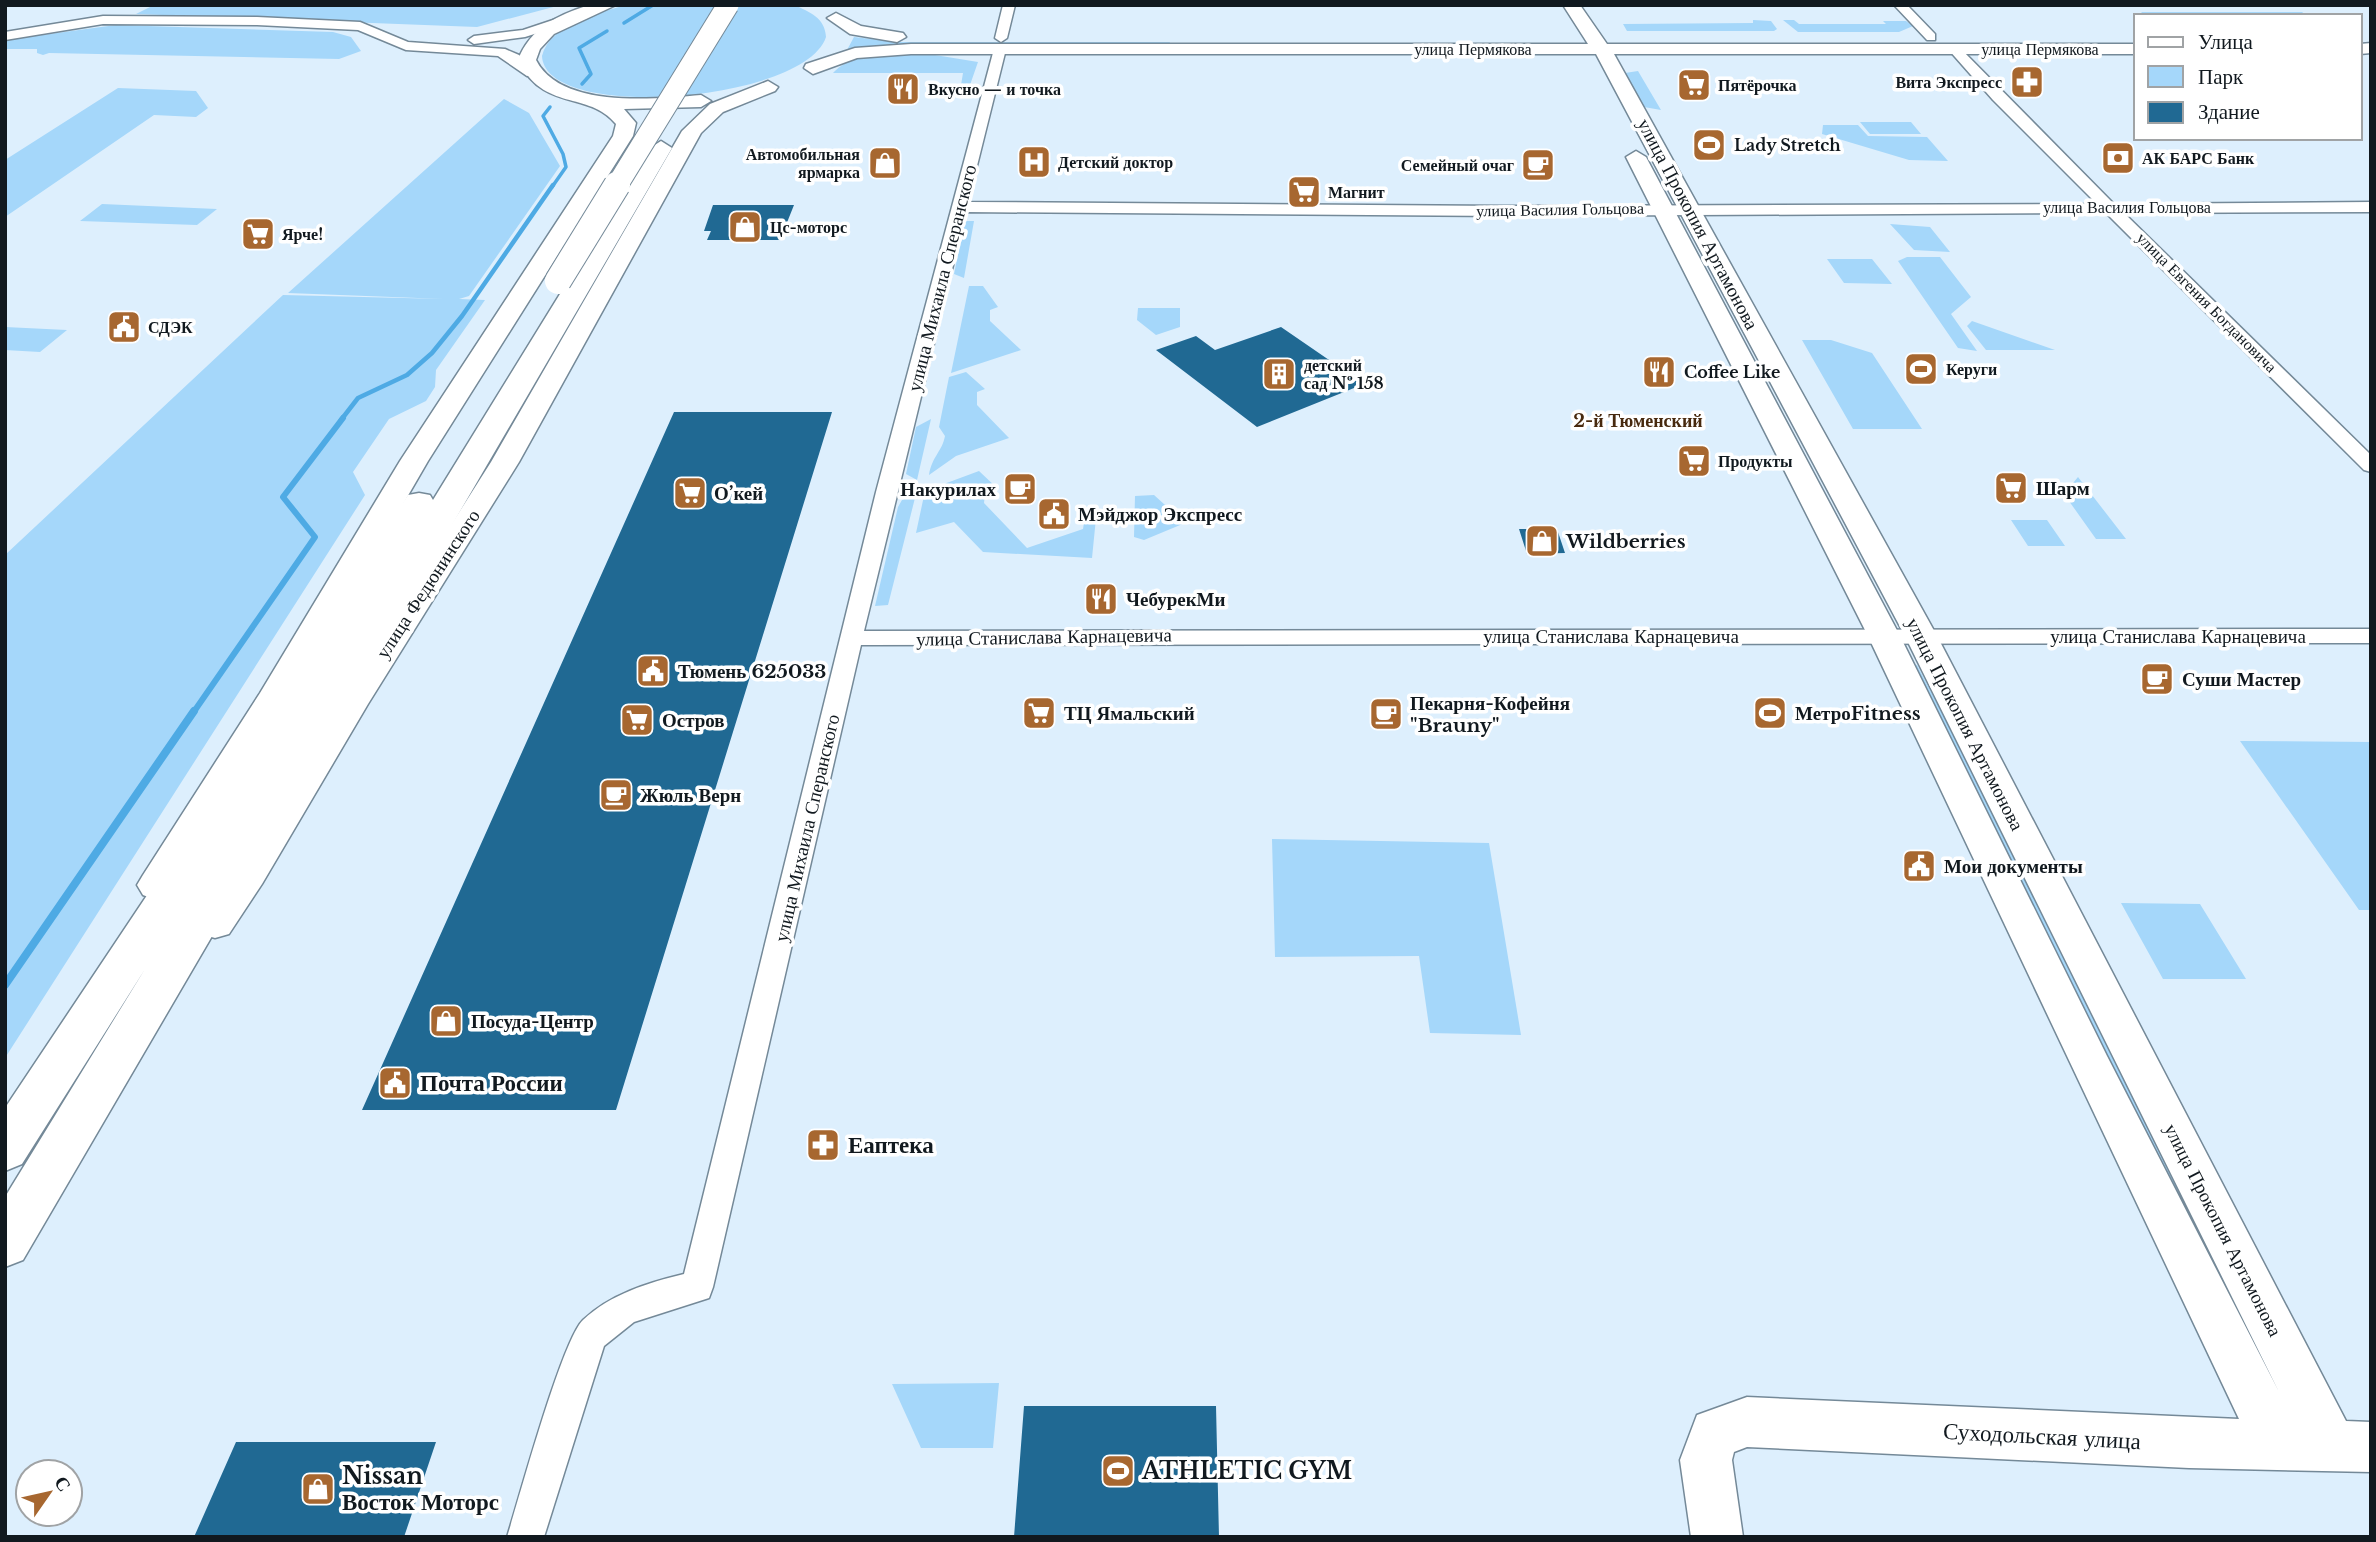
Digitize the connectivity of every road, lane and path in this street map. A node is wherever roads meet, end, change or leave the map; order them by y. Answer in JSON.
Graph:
{"nodes":[{"id":1,"x":608,"y":5,"type":"edge"},
{"id":2,"x":728,"y":5,"type":"edge"},
{"id":3,"x":745,"y":5,"type":"edge"},
{"id":4,"x":1009,"y":5,"type":"edge"},
{"id":5,"x":1559,"y":5,"type":"edge"},
{"id":6,"x":1572,"y":5,"type":"edge"},
{"id":7,"x":1900,"y":5,"type":"edge"},
{"id":8,"x":820,"y":7,"type":"dead end"},
{"id":9,"x":579,"y":15,"type":"junction"},
{"id":10,"x":836,"y":19,"type":"junction"},
{"id":11,"x":5,"y":36,"type":"edge"},
{"id":12,"x":1931,"y":37,"type":"junction"},
{"id":13,"x":2134,"y":37,"type":"edge"},
{"id":14,"x":393,"y":40,"type":"junction"},
{"id":15,"x":1001,"y":43,"type":"junction"},
{"id":16,"x":1589,"y":43,"type":"junction"},
{"id":17,"x":1954,"y":49,"type":"junction"},
{"id":18,"x":2134,"y":49,"type":"edge"},
{"id":19,"x":813,"y":68,"type":"junction"},
{"id":20,"x":532,"y":73,"type":"junction"},
{"id":21,"x":1600,"y":82,"type":"dead end"},
{"id":22,"x":781,"y":83,"type":"junction"},
{"id":23,"x":569,"y":94,"type":"junction"},
{"id":24,"x":1626,"y":137,"type":"dead end"},
{"id":25,"x":959,"y":207,"type":"junction"},
{"id":26,"x":2110,"y":207,"type":"junction"},
{"id":27,"x":2371,"y":207,"type":"edge"},
{"id":28,"x":1675,"y":208,"type":"junction"},
{"id":29,"x":570,"y":281,"type":"junction"},
{"id":30,"x":2371,"y":467,"type":"edge"},
{"id":31,"x":1903,"y":636,"type":"junction"},
{"id":32,"x":2371,"y":636,"type":"edge"},
{"id":33,"x":852,"y":638,"type":"junction"},
{"id":34,"x":92,"y":1100,"type":"junction"},
{"id":35,"x":32,"y":1107,"type":"junction"},
{"id":36,"x":5,"y":1149,"type":"edge"},
{"id":37,"x":5,"y":1243,"type":"edge"},
{"id":38,"x":2278,"y":1444,"type":"junction"},
{"id":39,"x":2352,"y":1446,"type":"edge"},
{"id":40,"x":525,"y":1537,"type":"edge"},
{"id":41,"x":1717,"y":1537,"type":"edge"}],
"edges":[{"from":1,"to":9,"type":"main road"},
{"from":2,"to":29,"type":"highway","bridge":true},
{"from":3,"to":29,"type":"highway"},
{"from":4,"to":15,"type":"street","name":"улица Михаила Сперанского"},
{"from":5,"to":16,"type":"main road"},
{"from":6,"to":16,"type":"main road"},
{"from":7,"to":12,"type":"street"},
{"from":8,"to":10,"type":"main road","name":"улица Пермякова"},
{"from":9,"to":14,"type":"street"},
{"from":9,"to":20,"type":"main road"},
{"from":10,"to":15,"type":"main road","name":"улица Пермякова"},
{"from":10,"to":19,"type":"main road"},
{"from":11,"to":14,"type":"street"},
{"from":12,"to":13,"type":"main road","name":"улица Пермякова"},
{"from":12,"to":16,"type":"main road","name":"улица Пермякова"},
{"from":14,"to":20,"type":"street"},
{"from":15,"to":16,"type":"main road","name":"улица Пермякова"},
{"from":15,"to":19,"type":"main road","name":"улица Пермякова"},
{"from":15,"to":25,"type":"street","name":"улица Михаила Сперанского"},
{"from":16,"to":17,"type":"main road","name":"улица Пермякова"},
{"from":16,"to":21,"type":"main road"},
{"from":16,"to":28,"type":"main road","name":"улица Прокопия Артамонова"},
{"from":17,"to":18,"type":"main road","name":"улица Пермякова"},
{"from":17,"to":26,"type":"street","name":"улица Евгения Богдановича"},
{"from":19,"to":22,"type":"main road"},
{"from":20,"to":23,"type":"main road"},
{"from":22,"to":23,"type":"main road"},
{"from":22,"to":34,"type":"main road","name":"улица Федюнинского"},
{"from":23,"to":35,"type":"main road"},
{"from":24,"to":28,"type":"main road","name":"улица Прокопия Артамонова"},
{"from":25,"to":28,"type":"street","name":"улица Василия Гольцова"},
{"from":25,"to":33,"type":"street","name":"улица Михаила Сперанского"},
{"from":26,"to":27,"type":"street","name":"улица Василия Гольцова"},
{"from":26,"to":28,"type":"street","name":"улица Василия Гольцова"},
{"from":26,"to":30,"type":"street","name":"улица Евгения Богдановича"},
{"from":28,"to":31,"type":"main road","name":"улица Прокопия Артамонова"},
{"from":29,"to":34,"type":"highway","name":"улица Федюнинского"},
{"from":29,"to":35,"type":"highway"},
{"from":31,"to":32,"type":"street","name":"улица Станислава Карнацевича"},
{"from":31,"to":33,"type":"street","name":"улица Станислава Карнацевича"},
{"from":31,"to":38,"type":"main road","name":"улица Прокопия Артамонова"},
{"from":31,"to":39,"type":"main road","name":"улица Прокопия Артамонова"},
{"from":33,"to":40,"type":"street","name":"улица Михаила Сперанского"},
{"from":34,"to":37,"type":"highway","name":"улица Федюнинского"},
{"from":35,"to":36,"type":"highway"},
{"from":38,"to":39,"type":"main road","name":"Суходольская улица"},
{"from":38,"to":41,"type":"main road","name":"Суходольская улица"}]}
